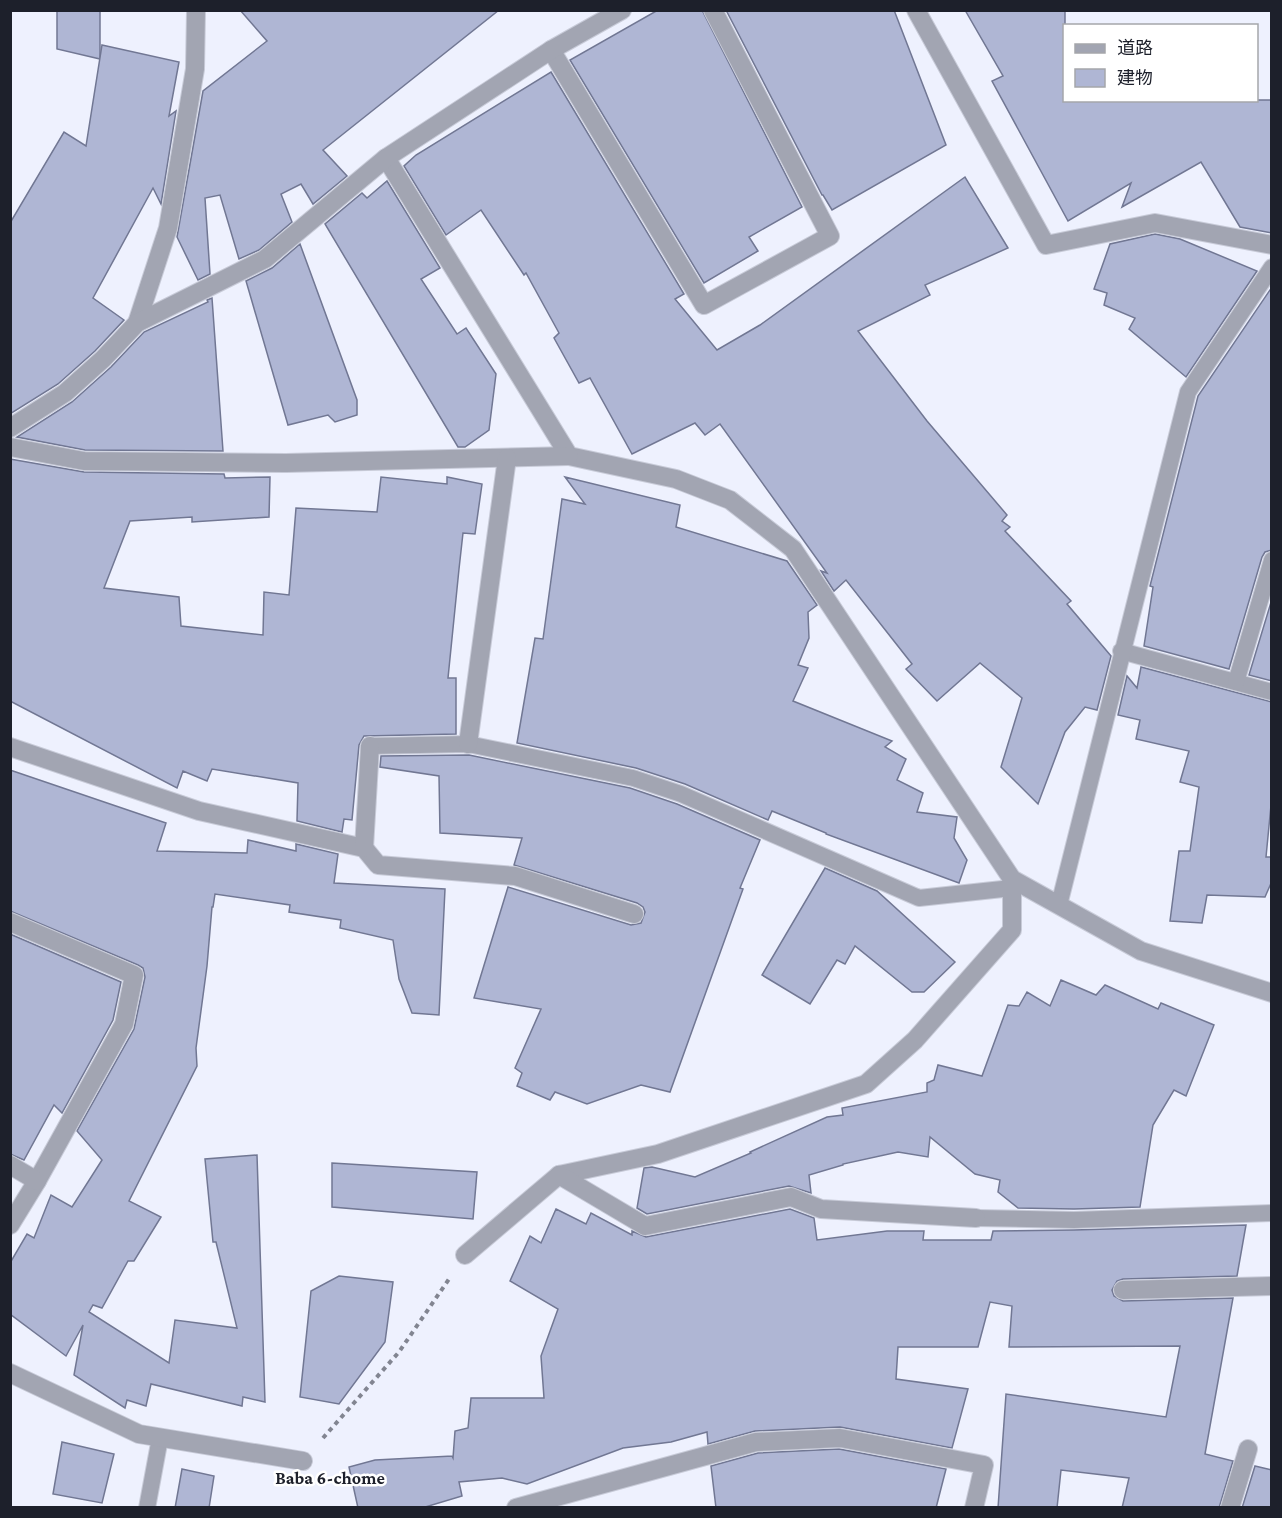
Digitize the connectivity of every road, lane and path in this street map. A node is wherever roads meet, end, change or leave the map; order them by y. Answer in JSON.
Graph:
{"nodes":[{"id":1,"x":196,"y":10,"type":"edge"},
{"id":2,"x":622,"y":10,"type":"edge"},
{"id":3,"x":713,"y":10,"type":"edge"},
{"id":4,"x":916,"y":10,"type":"edge"},
{"id":5,"x":551,"y":50,"type":"junction"},
{"id":6,"x":386,"y":158,"type":"junction"},
{"id":7,"x":1272,"y":245,"type":"edge"},
{"id":8,"x":1272,"y":267,"type":"edge"},
{"id":9,"x":137,"y":323,"type":"junction"},
{"id":10,"x":10,"y":428,"type":"edge"},
{"id":11,"x":10,"y":447,"type":"edge"},
{"id":12,"x":569,"y":456,"type":"junction"},
{"id":13,"x":507,"y":458,"type":"junction"},
{"id":14,"x":1272,"y":560,"type":"edge"},
{"id":15,"x":1121,"y":651,"type":"junction"},
{"id":16,"x":1236,"y":682,"type":"junction"},
{"id":17,"x":1272,"y":692,"type":"edge"},
{"id":18,"x":468,"y":744,"type":"junction"},
{"id":19,"x":370,"y":746,"type":"joint"},
{"id":20,"x":10,"y":747,"type":"edge"},
{"id":21,"x":364,"y":848,"type":"junction"},
{"id":22,"x":1012,"y":884,"type":"junction"},
{"id":23,"x":1059,"y":905,"type":"junction"},
{"id":24,"x":634,"y":914,"type":"dead end"},
{"id":25,"x":10,"y":922,"type":"edge"},
{"id":26,"x":1272,"y":993,"type":"edge"},
{"id":27,"x":10,"y":1165,"type":"edge"},
{"id":28,"x":559,"y":1175,"type":"junction"},
{"id":29,"x":37,"y":1181,"type":"junction"},
{"id":30,"x":1272,"y":1214,"type":"edge"},
{"id":31,"x":976,"y":1218,"type":"joint"},
{"id":32,"x":10,"y":1225,"type":"edge"},
{"id":33,"x":465,"y":1255,"type":"joint"},
{"id":34,"x":1272,"y":1286,"type":"edge"},
{"id":35,"x":1123,"y":1290,"type":"dead end"},
{"id":36,"x":10,"y":1373,"type":"edge"},
{"id":37,"x":160,"y":1438,"type":"junction"},
{"id":38,"x":1248,"y":1449,"type":"dead end"},
{"id":39,"x":303,"y":1461,"type":"joint"},
{"id":40,"x":147,"y":1508,"type":"edge"},
{"id":41,"x":516,"y":1508,"type":"edge"},
{"id":42,"x":974,"y":1508,"type":"edge"},
{"id":43,"x":1230,"y":1508,"type":"edge"}],
"edges":[{"from":1,"to":9,"type":"street"},
{"from":2,"to":5,"type":"street"},
{"from":3,"to":5,"type":"street"},
{"from":4,"to":7,"type":"street"},
{"from":5,"to":6,"type":"street"},
{"from":6,"to":9,"type":"street"},
{"from":6,"to":12,"type":"street"},
{"from":8,"to":15,"type":"lane"},
{"from":9,"to":10,"type":"street"},
{"from":11,"to":13,"type":"street"},
{"from":12,"to":13,"type":"street"},
{"from":12,"to":22,"type":"street"},
{"from":13,"to":18,"type":"street"},
{"from":14,"to":16,"type":"lane"},
{"from":15,"to":16,"type":"lane"},
{"from":15,"to":23,"type":"lane"},
{"from":16,"to":17,"type":"lane"},
{"from":18,"to":19,"type":"lane"},
{"from":18,"to":22,"type":"lane"},
{"from":19,"to":21,"type":"street"},
{"from":20,"to":21,"type":"street"},
{"from":21,"to":24,"type":"street"},
{"from":22,"to":23,"type":"street"},
{"from":22,"to":28,"type":"street"},
{"from":23,"to":26,"type":"street"},
{"from":25,"to":29,"type":"street"},
{"from":27,"to":29,"type":"street"},
{"from":28,"to":31,"type":"street"},
{"from":28,"to":33,"type":"street"},
{"from":29,"to":32,"type":"street"},
{"from":30,"to":31,"type":"lane"},
{"from":33,"to":39,"type":"path"},
{"from":34,"to":35,"type":"street"},
{"from":36,"to":37,"type":"street"},
{"from":37,"to":39,"type":"street"},
{"from":37,"to":40,"type":"lane"},
{"from":38,"to":43,"type":"street"},
{"from":41,"to":42,"type":"street"}]}
